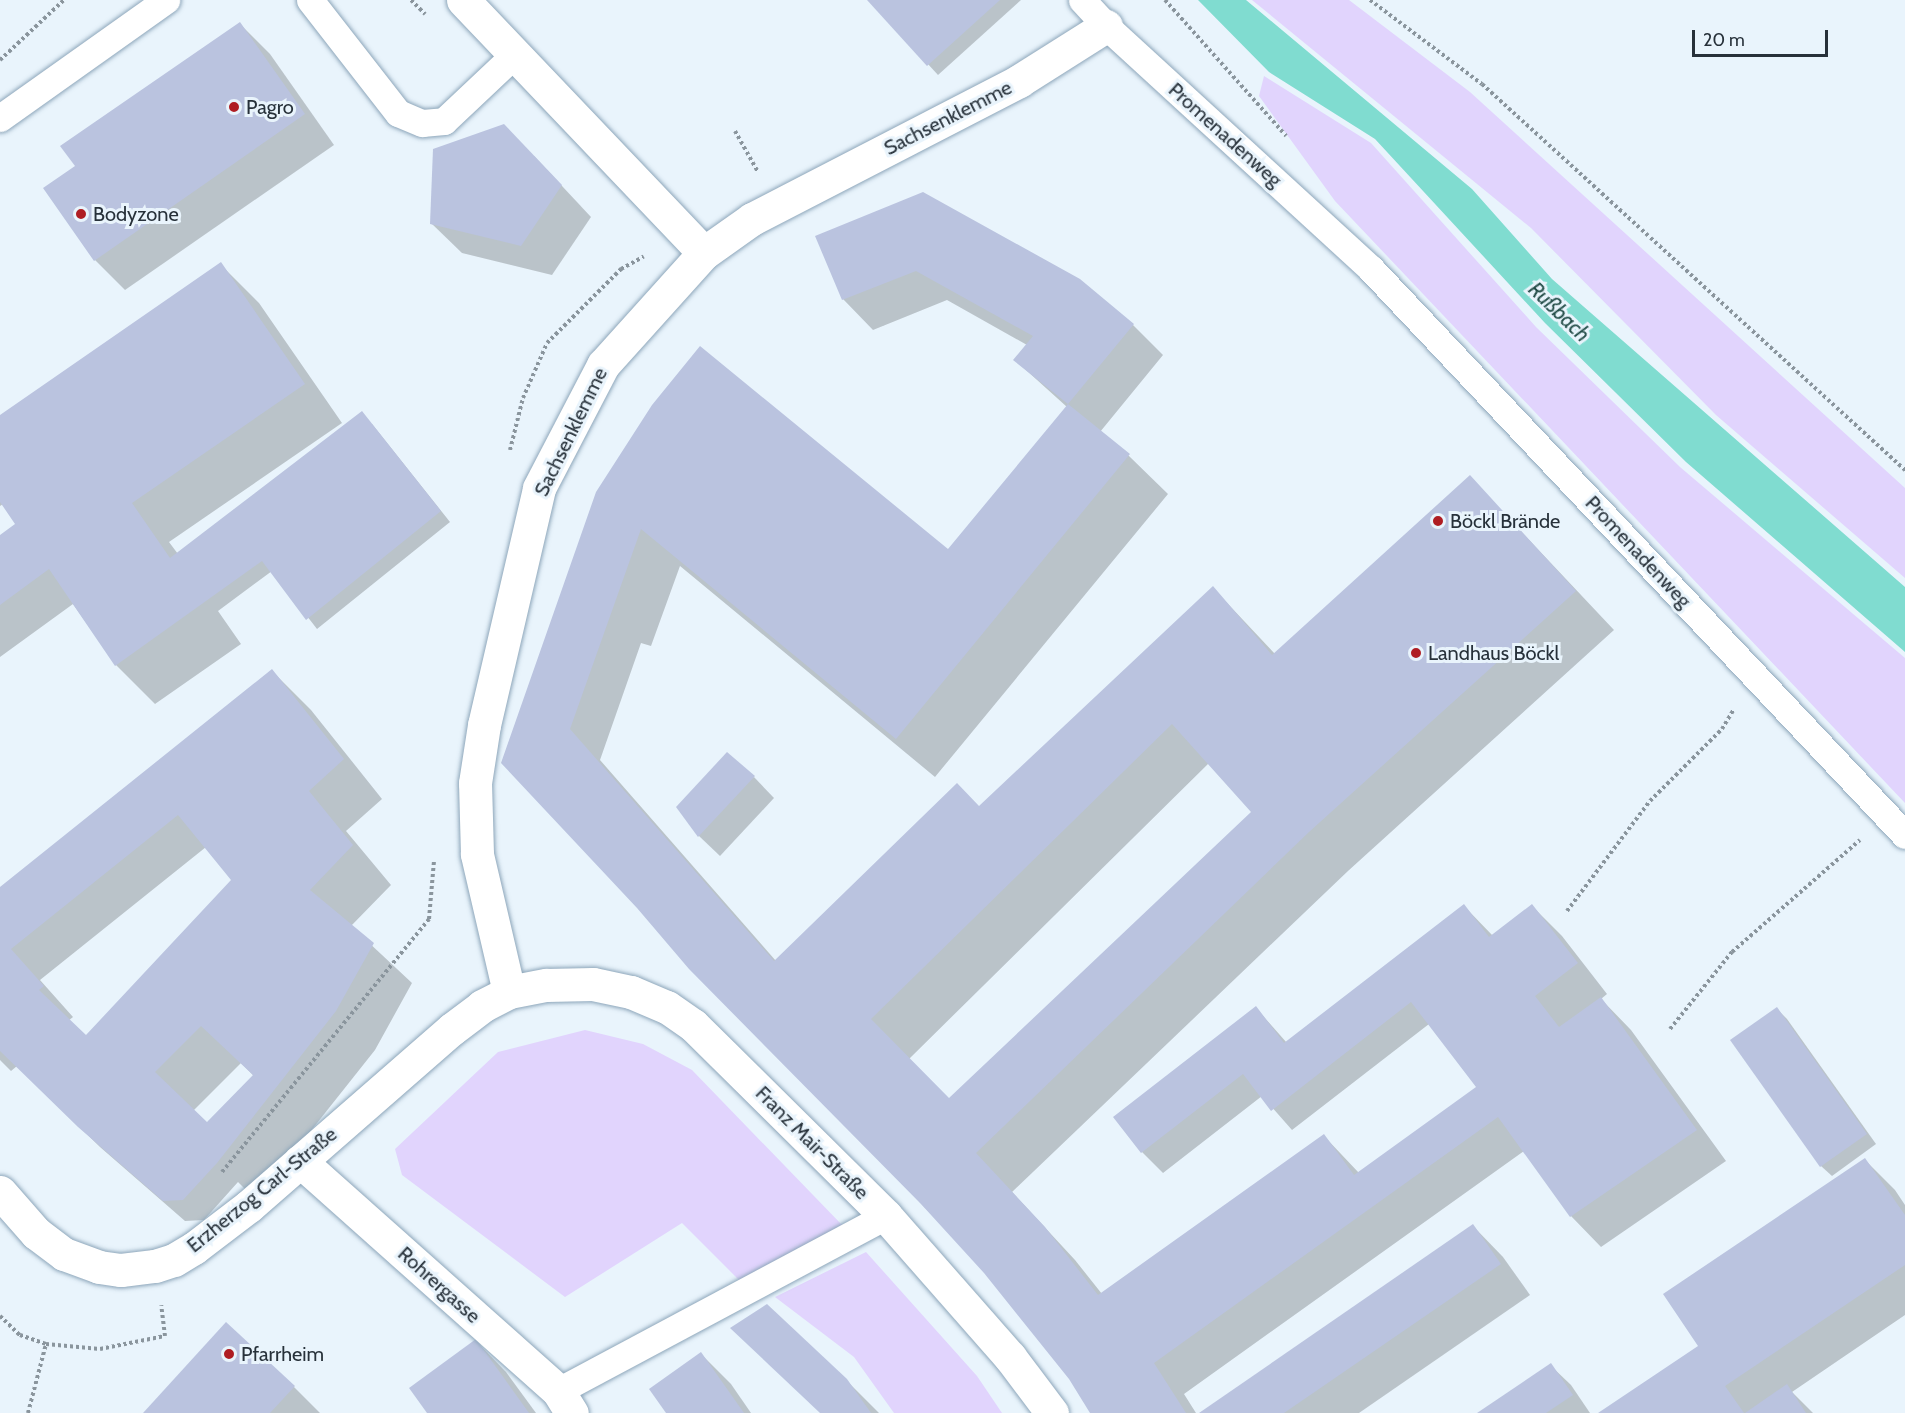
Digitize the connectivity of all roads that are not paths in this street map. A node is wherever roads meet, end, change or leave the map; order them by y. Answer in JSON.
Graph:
{"nodes":[{"id":1,"x":166,"y":0,"type":"edge"},
{"id":2,"x":310,"y":0,"type":"edge"},
{"id":3,"x":463,"y":0,"type":"edge"},
{"id":4,"x":1082,"y":0,"type":"edge"},
{"id":5,"x":1106,"y":26,"type":"junction"},
{"id":6,"x":515,"y":54,"type":"junction"},
{"id":7,"x":0,"y":118,"type":"edge"},
{"id":8,"x":695,"y":243,"type":"junction"},
{"id":9,"x":1905,"y":835,"type":"edge"},
{"id":10,"x":509,"y":992,"type":"junction"},
{"id":11,"x":300,"y":1161,"type":"junction"},
{"id":12,"x":0,"y":1192,"type":"edge"},
{"id":13,"x":886,"y":1216,"type":"junction"},
{"id":14,"x":565,"y":1402,"type":"edge"},
{"id":15,"x":1052,"y":1413,"type":"edge"}],
"edges":[{"from":1,"to":7,"type":"lane"},
{"from":2,"to":6,"type":"lane"},
{"from":3,"to":6,"type":"street"},
{"from":4,"to":5,"type":"lane","name":"Promenadenweg"},
{"from":5,"to":8,"type":"street","name":"Sachsenklemme"},
{"from":5,"to":9,"type":"lane","name":"Promenadenweg"},
{"from":6,"to":8,"type":"street"},
{"from":8,"to":10,"type":"street","name":"Sachsenklemme"},
{"from":10,"to":11,"type":"street","name":"Erzherzog Carl-Straße"},
{"from":10,"to":13,"type":"street","name":"Franz Mair-Straße"},
{"from":11,"to":12,"type":"street","name":"Erzherzog Carl-Straße"},
{"from":11,"to":14,"type":"street","name":"Rohrergasse"},
{"from":13,"to":14,"type":"lane"},
{"from":13,"to":15,"type":"street","name":"Franz Mair-Straße"}]}
